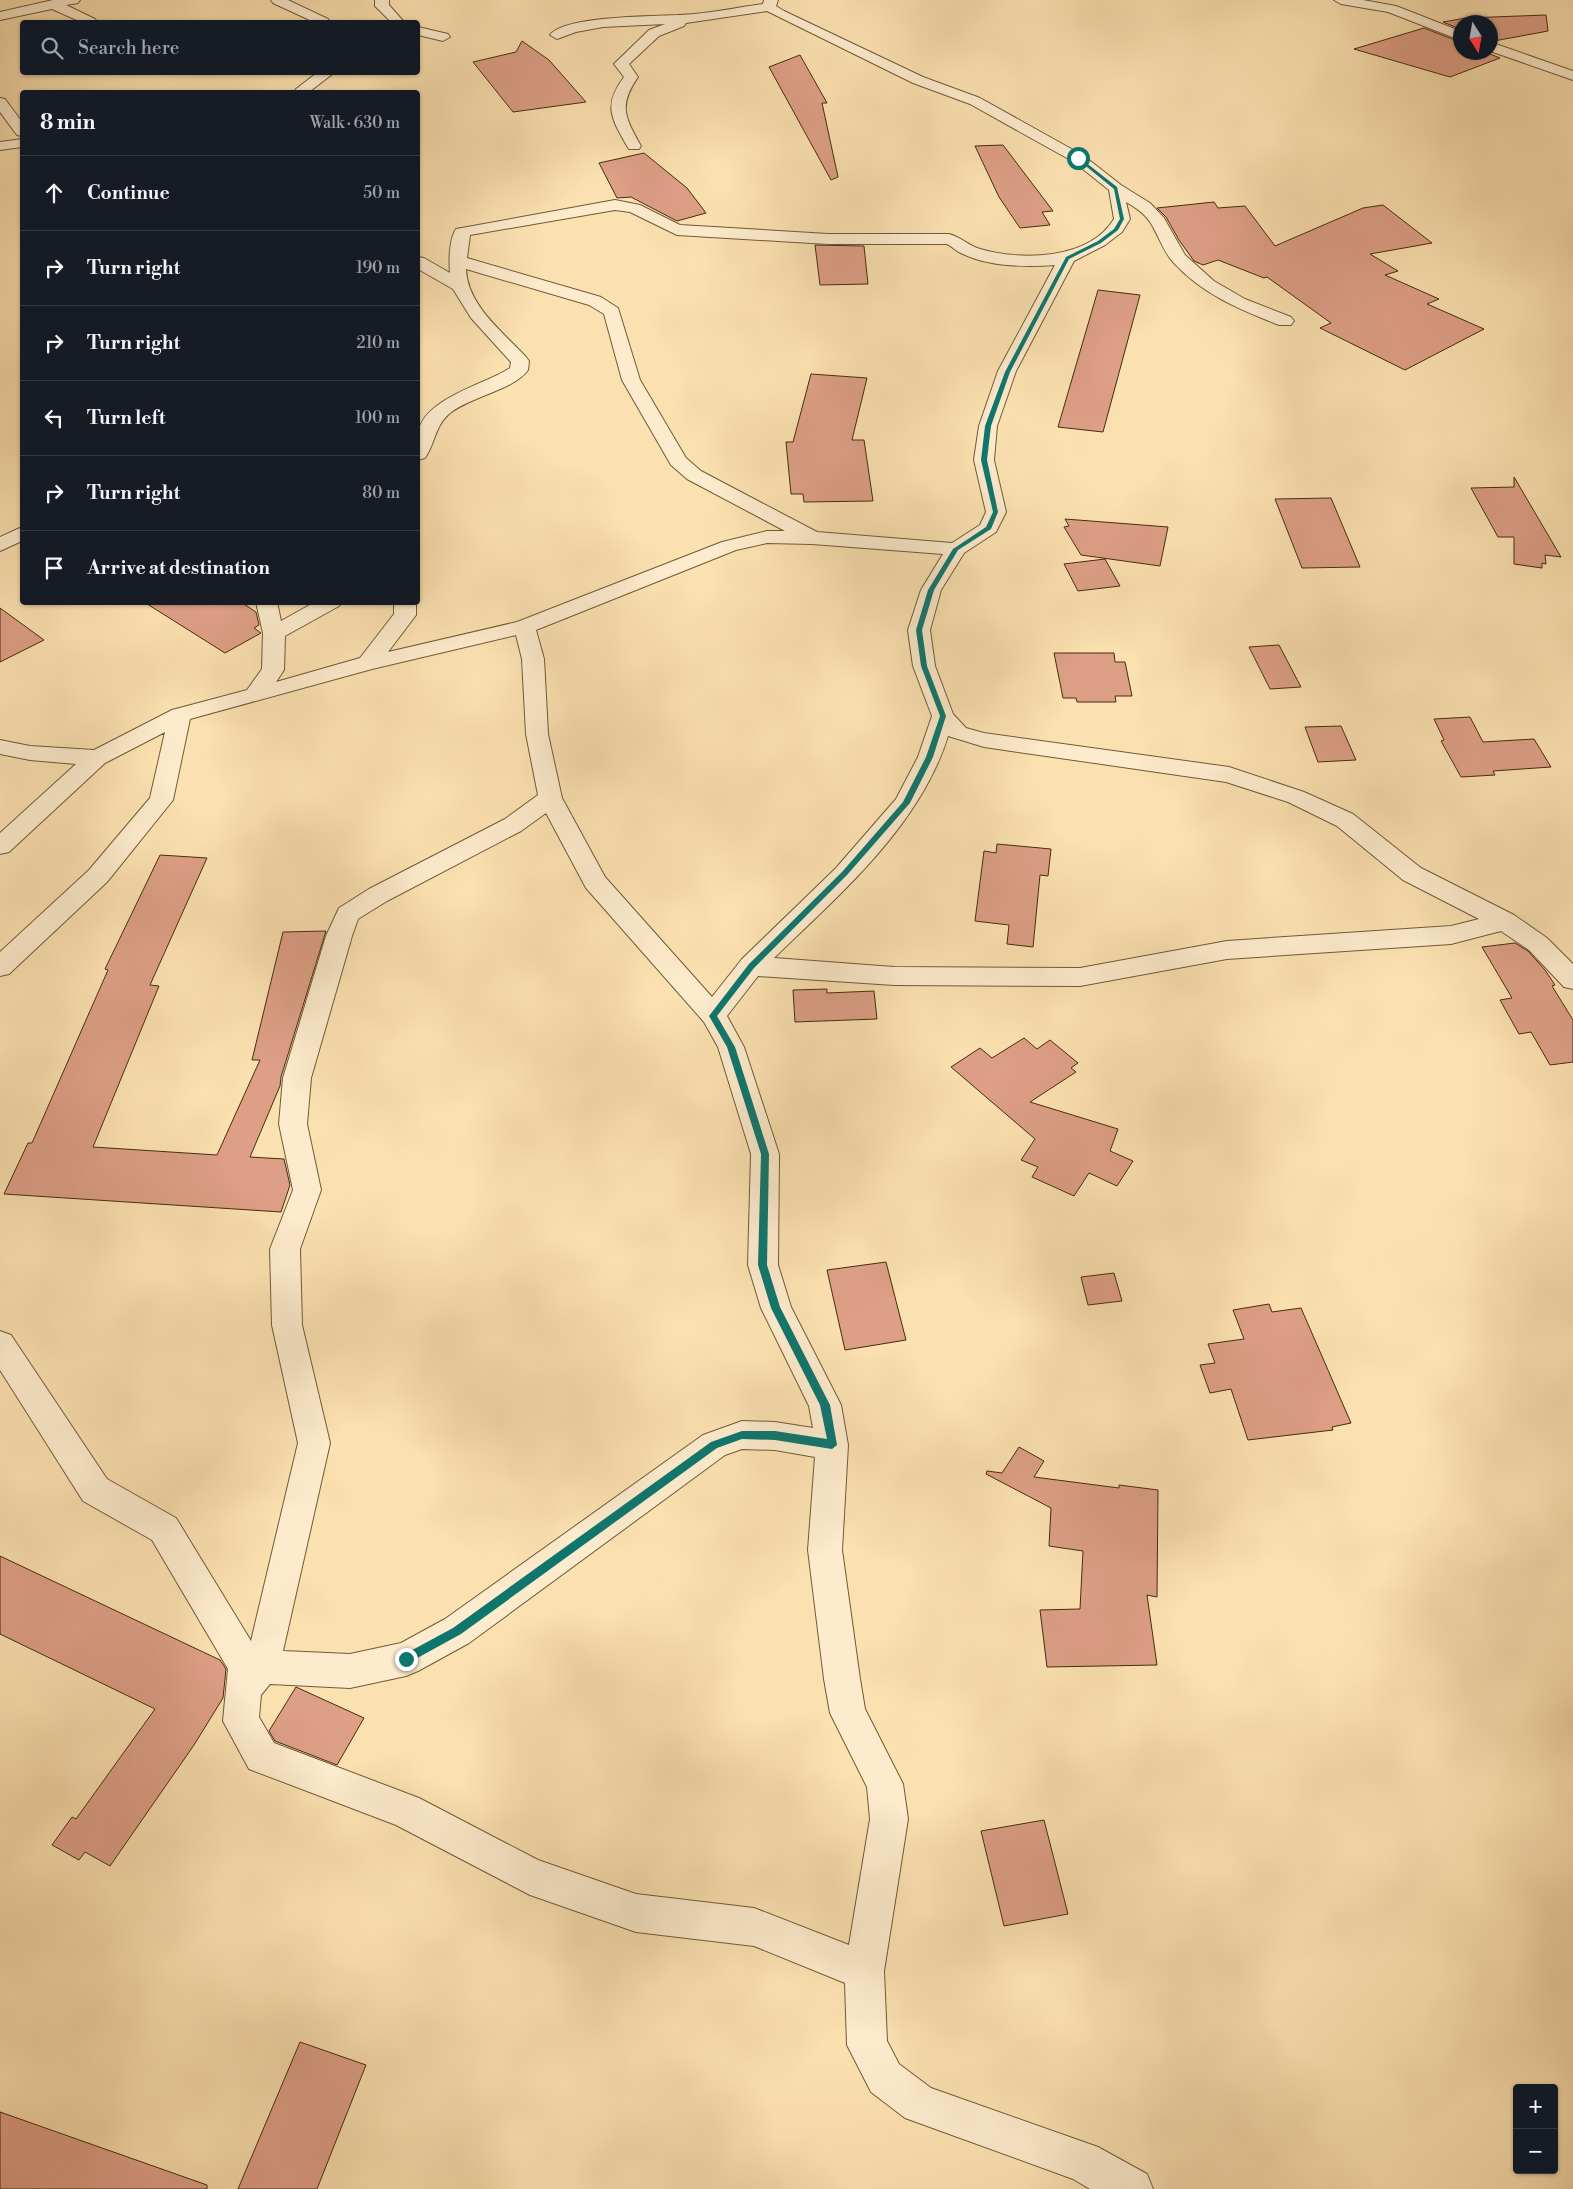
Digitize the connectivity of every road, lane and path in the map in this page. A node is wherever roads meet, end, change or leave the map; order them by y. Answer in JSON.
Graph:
{"nodes":[{"id":1,"x":72,"y":0,"type":"edge"},
{"id":2,"x":278,"y":0,"type":"edge"},
{"id":3,"x":382,"y":0,"type":"edge"},
{"id":4,"x":1342,"y":0,"type":"edge"},
{"id":5,"x":53,"y":4,"type":"junction"},
{"id":6,"x":770,"y":4,"type":"edge"},
{"id":7,"x":0,"y":16,"type":"edge"},
{"id":8,"x":687,"y":19,"type":"junction"},
{"id":9,"x":86,"y":20,"type":"edge"},
{"id":10,"x":319,"y":20,"type":"edge"},
{"id":11,"x":396,"y":20,"type":"edge"},
{"id":12,"x":420,"y":32,"type":"edge"},
{"id":13,"x":1453,"y":33,"type":"edge"},
{"id":14,"x":557,"y":35,"type":"dead end"},
{"id":15,"x":442,"y":37,"type":"dead end"},
{"id":16,"x":1498,"y":49,"type":"edge"},
{"id":17,"x":324,"y":75,"type":"edge"},
{"id":18,"x":1573,"y":76,"type":"edge"},
{"id":19,"x":304,"y":90,"type":"edge"},
{"id":20,"x":0,"y":102,"type":"edge"},
{"id":21,"x":20,"y":129,"type":"edge"},
{"id":22,"x":20,"y":143,"type":"edge"},
{"id":23,"x":0,"y":146,"type":"edge"},
{"id":24,"x":634,"y":146,"type":"dead end"},
{"id":25,"x":1116,"y":188,"type":"junction"},
{"id":26,"x":1067,"y":258,"type":"junction"},
{"id":27,"x":458,"y":261,"type":"junction"},
{"id":28,"x":420,"y":263,"type":"edge"},
{"id":29,"x":460,"y":286,"type":"junction"},
{"id":30,"x":1286,"y":321,"type":"dead end"},
{"id":31,"x":420,"y":450,"type":"edge"},
{"id":32,"x":20,"y":534,"type":"edge"},
{"id":33,"x":812,"y":538,"type":"junction"},
{"id":34,"x":0,"y":545,"type":"edge"},
{"id":35,"x":956,"y":549,"type":"junction"},
{"id":36,"x":267,"y":605,"type":"edge"},
{"id":37,"x":326,"y":605,"type":"edge"},
{"id":38,"x":405,"y":605,"type":"edge"},
{"id":39,"x":524,"y":627,"type":"junction"},
{"id":40,"x":274,"y":633,"type":"junction"},
{"id":41,"x":368,"y":663,"type":"junction"},
{"id":42,"x":254,"y":695,"type":"junction"},
{"id":43,"x":180,"y":715,"type":"junction"},
{"id":44,"x":943,"y":716,"type":"junction"},
{"id":45,"x":0,"y":746,"type":"edge"},
{"id":46,"x":98,"y":758,"type":"junction"},
{"id":47,"x":550,"y":798,"type":"junction"},
{"id":48,"x":0,"y":846,"type":"edge"},
{"id":49,"x":1505,"y":921,"type":"junction"},
{"id":50,"x":751,"y":966,"type":"junction"},
{"id":51,"x":0,"y":967,"type":"edge"},
{"id":52,"x":1573,"y":980,"type":"edge"},
{"id":53,"x":713,"y":1016,"type":"junction"},
{"id":54,"x":0,"y":1344,"type":"edge"},
{"id":55,"x":832,"y":1445,"type":"junction"},
{"id":56,"x":252,"y":1678,"type":"junction"},
{"id":57,"x":864,"y":1971,"type":"junction"},
{"id":58,"x":1132,"y":2189,"type":"edge"}],
"edges":[{"from":1,"to":5,"type":"street"},
{"from":2,"to":10,"type":"street"},
{"from":3,"to":11,"type":"street"},
{"from":4,"to":13,"type":"street"},
{"from":5,"to":7,"type":"street"},
{"from":5,"to":9,"type":"street"},
{"from":6,"to":8,"type":"street"},
{"from":6,"to":25,"type":"street"},
{"from":8,"to":14,"type":"street"},
{"from":8,"to":24,"type":"street"},
{"from":12,"to":15,"type":"street"},
{"from":16,"to":18,"type":"street"},
{"from":17,"to":19,"type":"street"},
{"from":20,"to":21,"type":"street"},
{"from":22,"to":23,"type":"street"},
{"from":25,"to":26,"type":"street"},
{"from":25,"to":30,"type":"street"},
{"from":26,"to":27,"type":"street"},
{"from":26,"to":35,"type":"street"},
{"from":27,"to":29,"type":"street"},
{"from":27,"to":33,"type":"street"},
{"from":28,"to":29,"type":"street"},
{"from":29,"to":31,"type":"street"},
{"from":32,"to":34,"type":"street"},
{"from":33,"to":35,"type":"street"},
{"from":33,"to":39,"type":"street"},
{"from":35,"to":44,"type":"street"},
{"from":36,"to":40,"type":"street"},
{"from":37,"to":40,"type":"street"},
{"from":38,"to":41,"type":"street"},
{"from":39,"to":41,"type":"street"},
{"from":39,"to":47,"type":"street"},
{"from":40,"to":42,"type":"street"},
{"from":41,"to":42,"type":"street"},
{"from":42,"to":43,"type":"street"},
{"from":43,"to":46,"type":"street"},
{"from":43,"to":51,"type":"street"},
{"from":44,"to":49,"type":"street"},
{"from":44,"to":50,"type":"street"},
{"from":45,"to":46,"type":"street"},
{"from":46,"to":48,"type":"street"},
{"from":47,"to":53,"type":"street"},
{"from":47,"to":56,"type":"street"},
{"from":49,"to":50,"type":"street"},
{"from":49,"to":52,"type":"street"},
{"from":50,"to":53,"type":"street"},
{"from":53,"to":55,"type":"street"},
{"from":54,"to":56,"type":"street"},
{"from":55,"to":56,"type":"street"},
{"from":55,"to":57,"type":"street"},
{"from":56,"to":57,"type":"street"},
{"from":57,"to":58,"type":"street"}]}
